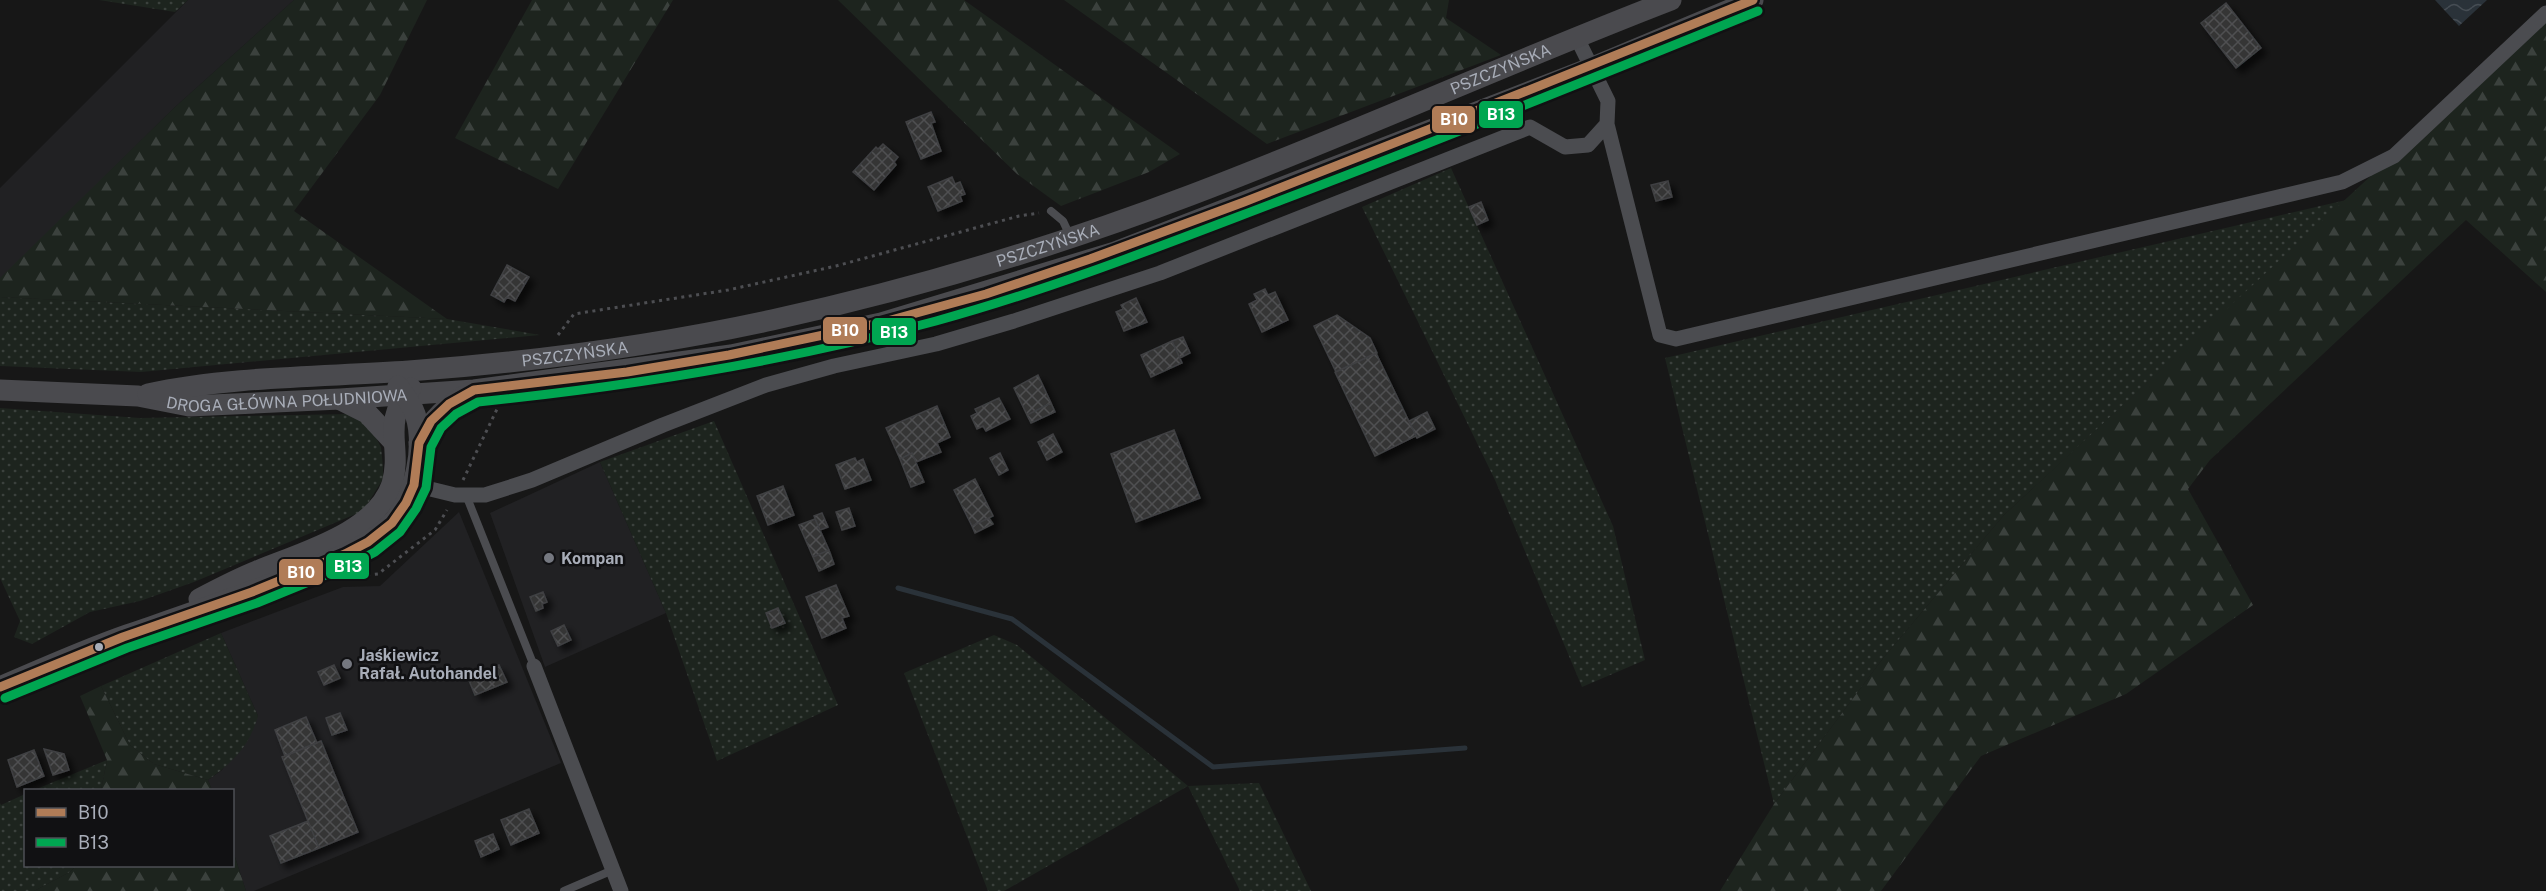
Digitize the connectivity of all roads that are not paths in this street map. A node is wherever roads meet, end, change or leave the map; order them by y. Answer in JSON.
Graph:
{"nodes":[{"id":1,"x":1671,"y":0,"type":"edge"},
{"id":2,"x":1753,"y":0,"type":"edge"},
{"id":3,"x":2546,"y":13,"type":"edge"},
{"id":4,"x":1576,"y":36,"type":"junction"},
{"id":5,"x":1593,"y":67,"type":"junction"},
{"id":6,"x":1607,"y":124,"type":"junction"},
{"id":7,"x":1051,"y":211,"type":"road end"},
{"id":8,"x":1071,"y":238,"type":"junction"},
{"id":9,"x":427,"y":370,"type":"junction"},
{"id":10,"x":384,"y":373,"type":"junction"},
{"id":11,"x":0,"y":390,"type":"edge"},
{"id":12,"x":474,"y":390,"type":"junction"},
{"id":13,"x":405,"y":395,"type":"junction"},
{"id":14,"x":138,"y":396,"type":"junction"},
{"id":15,"x":340,"y":399,"type":"junction"},
{"id":16,"x":392,"y":440,"type":"junction"},
{"id":17,"x":419,"y":443,"type":"junction"},
{"id":18,"x":414,"y":485,"type":"junction"},
{"id":19,"x":466,"y":495,"type":"junction"},
{"id":20,"x":123,"y":637,"type":"junction"},
{"id":21,"x":534,"y":666,"type":"joint"},
{"id":22,"x":0,"y":687,"type":"edge"},
{"id":23,"x":613,"y":870,"type":"junction"},
{"id":24,"x":564,"y":891,"type":"edge"},
{"id":25,"x":621,"y":891,"type":"edge"}],
"edges":[{"from":1,"to":4,"type":"main road","name":"PSZCZYŃSKA"},
{"from":2,"to":5,"type":"main road","name":"PSZCZYŃSKA"},
{"from":3,"to":6,"type":"street"},
{"from":4,"to":5,"type":"street"},
{"from":4,"to":8,"type":"main road","name":"PSZCZYŃSKA"},
{"from":5,"to":6,"type":"street"},
{"from":5,"to":12,"type":"main road","name":"PSZCZYŃSKA"},
{"from":6,"to":19,"type":"street"},
{"from":7,"to":8,"type":"lane"},
{"from":8,"to":9,"type":"main road","name":"PSZCZYŃSKA"},
{"from":9,"to":10,"type":"main road","name":"DROGA GŁÓWNA POŁUDNIOWA"},
{"from":9,"to":13,"type":"main road","name":"PSZCZYŃSKA"},
{"from":10,"to":13,"type":"main road","name":"DROGA GŁÓWNA POŁUDNIOWA"},
{"from":10,"to":14,"type":"main road","name":"DROGA GŁÓWNA POŁUDNIOWA"},
{"from":11,"to":14,"type":"main road","name":"DROGA GŁÓWNA POŁUDNIOWA"},
{"from":12,"to":13,"type":"main road","name":"PSZCZYŃSKA"},
{"from":12,"to":17,"type":"main road","name":"PSZCZYŃSKA"},
{"from":13,"to":15,"type":"main road","name":"DROGA GŁÓWNA POŁUDNIOWA"},
{"from":13,"to":16,"type":"main road","name":"PSZCZYŃSKA"},
{"from":13,"to":17,"type":"main road","name":"PSZCZYŃSKA"},
{"from":14,"to":15,"type":"main road","name":"DROGA GŁÓWNA POŁUDNIOWA"},
{"from":15,"to":16,"type":"main road"},
{"from":16,"to":20,"type":"main road","name":"PSZCZYŃSKA"},
{"from":17,"to":18,"type":"main road","name":"PSZCZYŃSKA"},
{"from":18,"to":19,"type":"street"},
{"from":18,"to":20,"type":"main road","name":"PSZCZYŃSKA"},
{"from":19,"to":21,"type":"lane"},
{"from":20,"to":22,"type":"main road","name":"PSZCZYŃSKA"},
{"from":21,"to":23,"type":"street"},
{"from":23,"to":24,"type":"lane"},
{"from":23,"to":25,"type":"street"}]}
